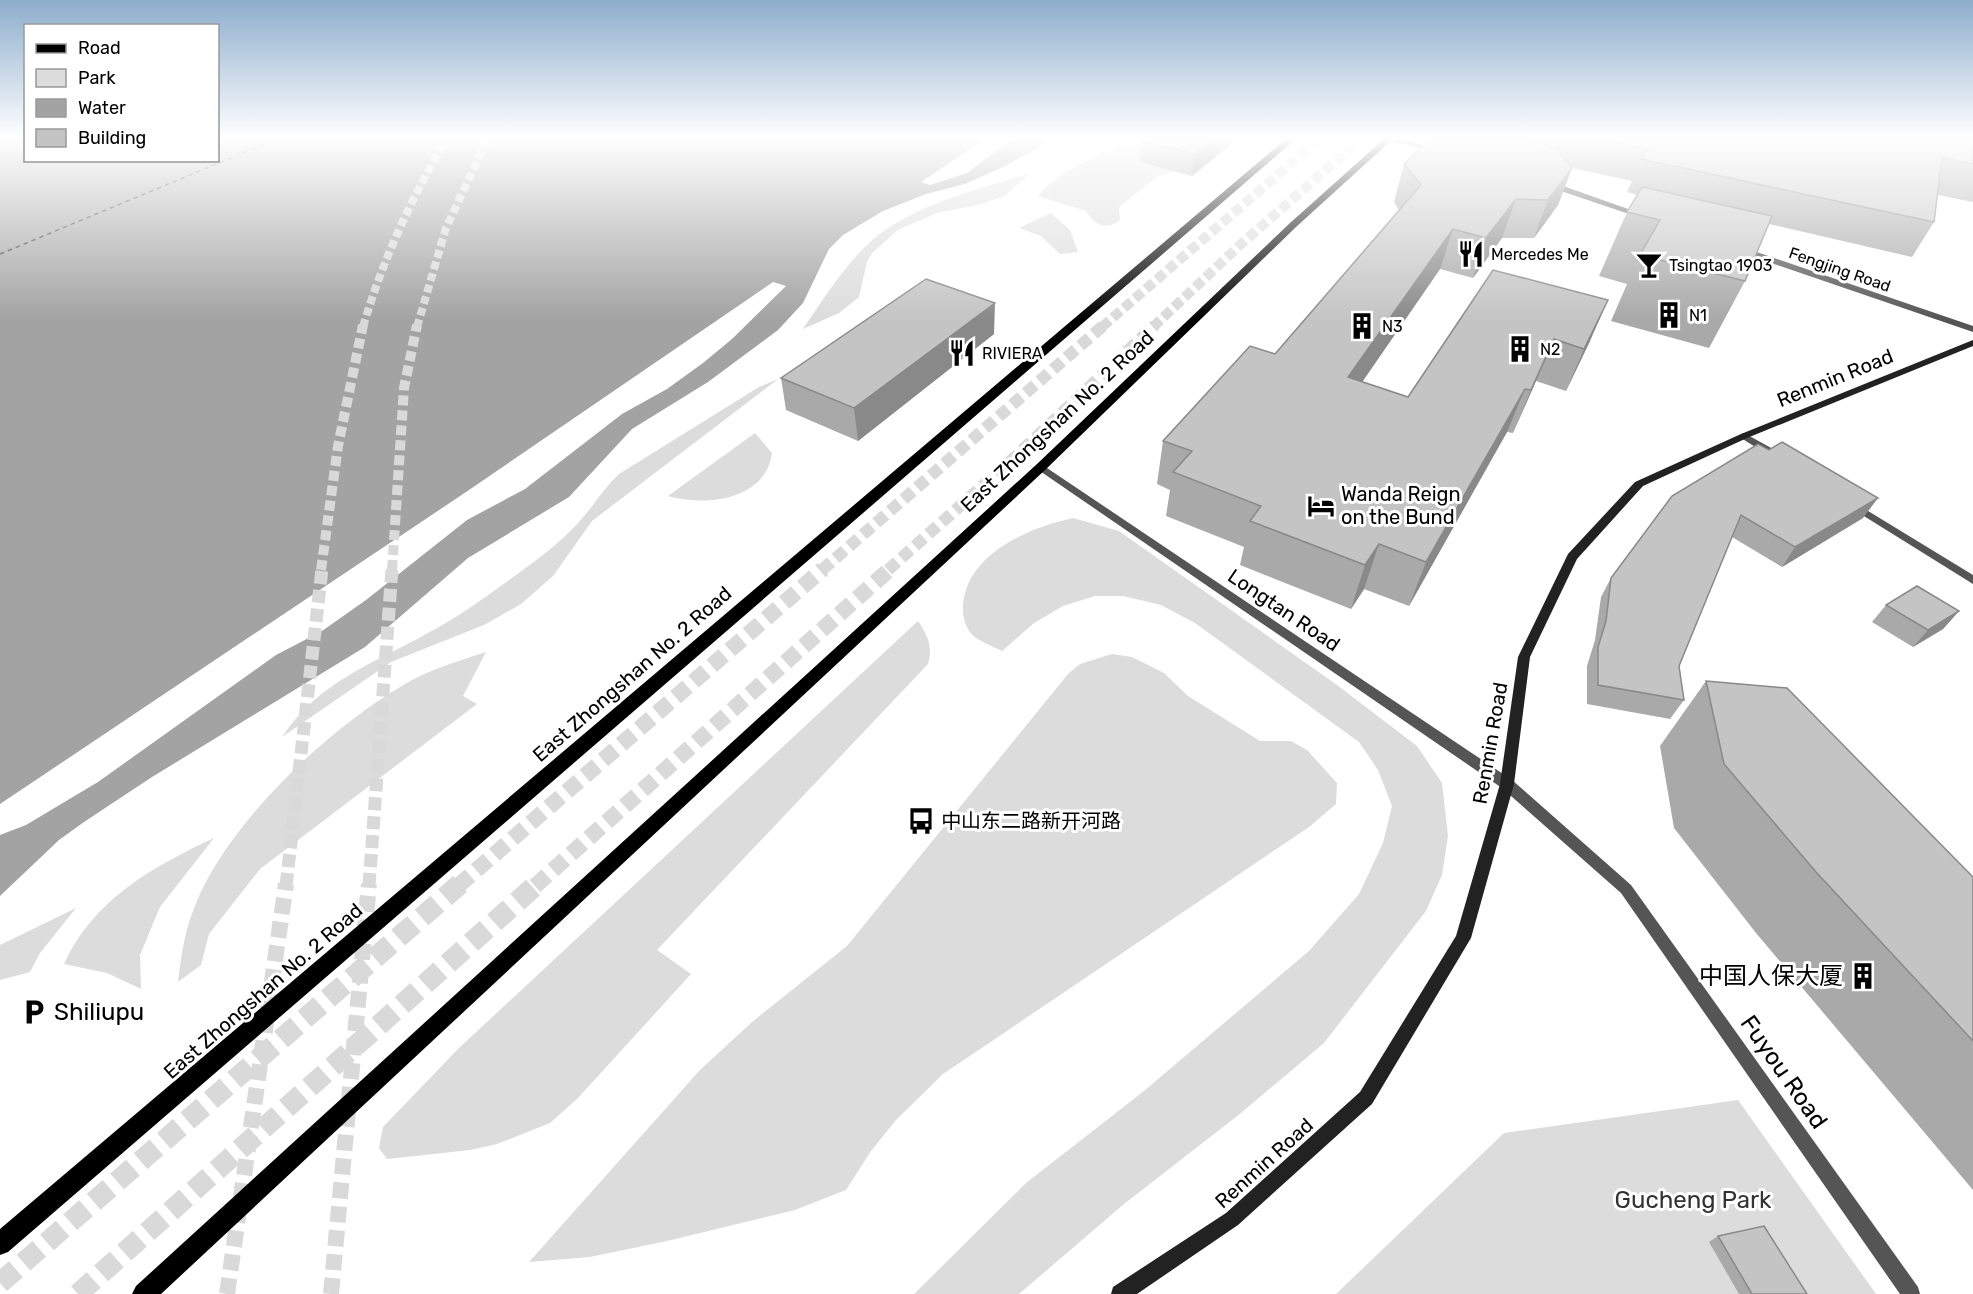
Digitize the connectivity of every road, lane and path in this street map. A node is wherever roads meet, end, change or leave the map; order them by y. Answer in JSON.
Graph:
{"nodes":[{"id":1,"x":1222,"y":198,"type":"edge"},
{"id":2,"x":1323,"y":198,"type":"edge"},
{"id":3,"x":1592,"y":198,"type":"edge"},
{"id":4,"x":1653,"y":219,"type":"edge"},
{"id":5,"x":1730,"y":246,"type":"edge"},
{"id":6,"x":1973,"y":329,"type":"edge"},
{"id":7,"x":1973,"y":343,"type":"edge"},
{"id":8,"x":1744,"y":436,"type":"junction"},
{"id":9,"x":1774,"y":455,"type":"edge"},
{"id":10,"x":1041,"y":467,"type":"junction"},
{"id":11,"x":1844,"y":498,"type":"edge"},
{"id":12,"x":1973,"y":580,"type":"edge"},
{"id":13,"x":1507,"y":784,"type":"junction"},
{"id":14,"x":0,"y":1244,"type":"edge"},
{"id":15,"x":144,"y":1294,"type":"edge"},
{"id":16,"x":1120,"y":1294,"type":"edge"},
{"id":17,"x":1911,"y":1294,"type":"edge"}],
"edges":[{"from":1,"to":14,"type":"main road","name":"East Zhongshan No. 2 Road"},
{"from":2,"to":10,"type":"main road","name":"East Zhongshan No. 2 Road"},
{"from":3,"to":4,"type":"street"},
{"from":5,"to":6,"type":"street","name":"Fengjing Road"},
{"from":7,"to":8,"type":"street","name":"Renmin Road"},
{"from":8,"to":9,"type":"street"},
{"from":8,"to":13,"type":"street","name":"Renmin Road"},
{"from":10,"to":13,"type":"street","name":"Longtan Road"},
{"from":10,"to":15,"type":"main road","name":"East Zhongshan No. 2 Road"},
{"from":11,"to":12,"type":"street"},
{"from":13,"to":16,"type":"street","name":"Renmin Road"},
{"from":13,"to":17,"type":"street","name":"Fuyou Road"}]}
